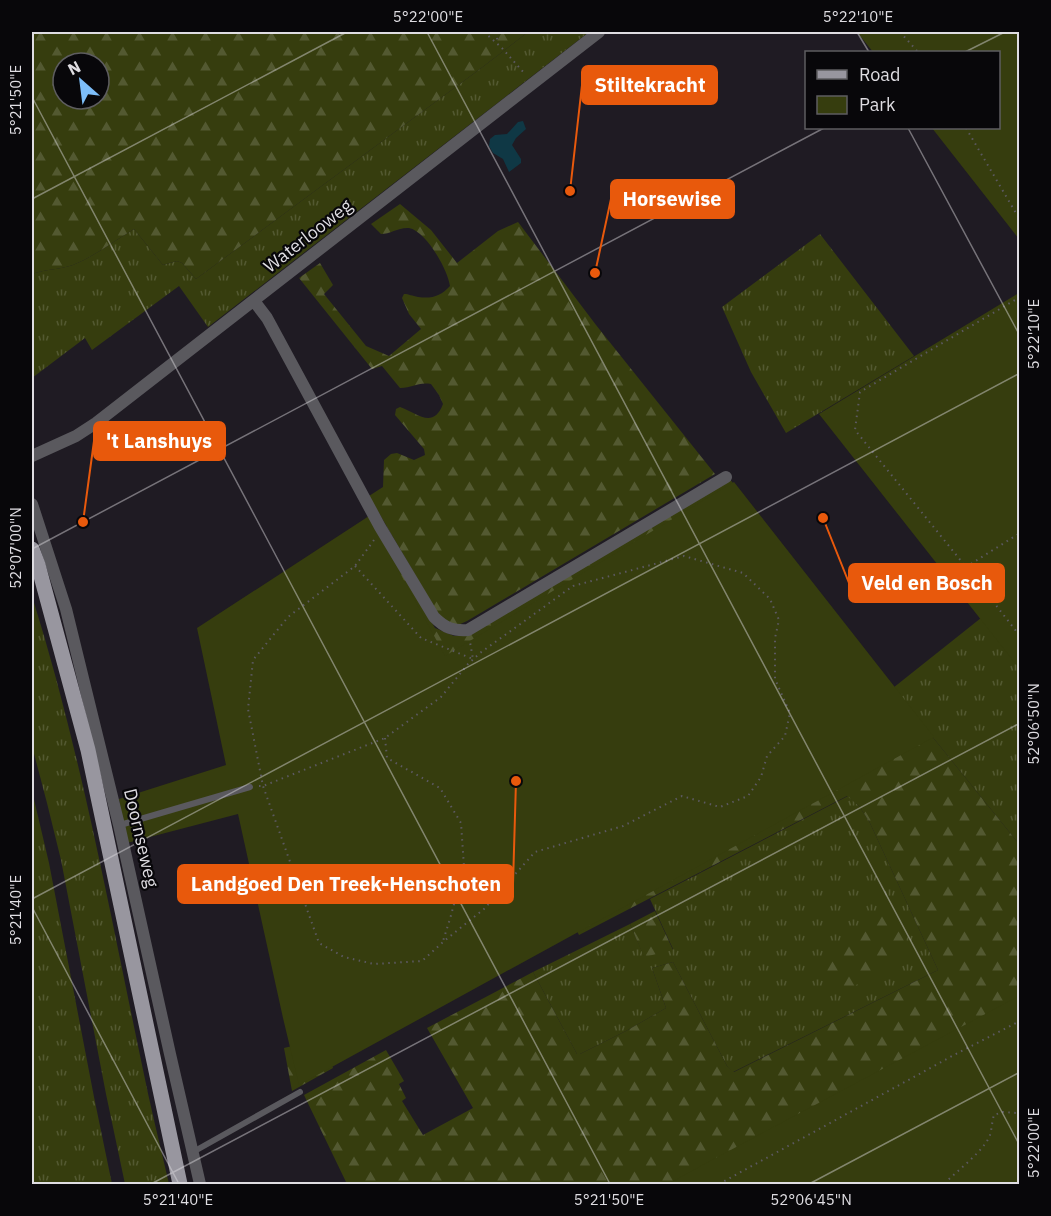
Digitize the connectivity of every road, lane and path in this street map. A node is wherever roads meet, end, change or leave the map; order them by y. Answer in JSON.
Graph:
{"nodes":[{"id":1,"x":484,"y":32,"type":"edge"},
{"id":2,"x":496,"y":32,"type":"edge"},
{"id":3,"x":599,"y":32,"type":"edge"},
{"id":4,"x":900,"y":32,"type":"edge"},
{"id":5,"x":498,"y":44,"type":"junction"},
{"id":6,"x":917,"y":51,"type":"edge"},
{"id":7,"x":532,"y":83,"type":"junction"},
{"id":8,"x":967,"y":129,"type":"edge"},
{"id":9,"x":1020,"y":220,"type":"edge"},
{"id":10,"x":1020,"y":297,"type":"edge"},
{"id":11,"x":254,"y":301,"type":"junction"},
{"id":12,"x":32,"y":456,"type":"edge"},
{"id":13,"x":726,"y":477,"type":"dead end"},
{"id":14,"x":32,"y":504,"type":"edge"},
{"id":15,"x":381,"y":527,"type":"junction"},
{"id":16,"x":1020,"y":533,"type":"edge"},
{"id":17,"x":32,"y":549,"type":"edge"},
{"id":18,"x":355,"y":566,"type":"junction"},
{"id":19,"x":966,"y":567,"type":"junction"},
{"id":20,"x":468,"y":630,"type":"junction"},
{"id":21,"x":1020,"y":636,"type":"edge"},
{"id":22,"x":473,"y":659,"type":"junction"},
{"id":23,"x":385,"y":738,"type":"junction"},
{"id":24,"x":263,"y":786,"type":"junction"},
{"id":25,"x":250,"y":787,"type":"dead end"},
{"id":26,"x":119,"y":825,"type":"junction"},
{"id":27,"x":442,"y":942,"type":"junction"},
{"id":28,"x":1020,"y":1021,"type":"edge"},
{"id":29,"x":300,"y":1092,"type":"dead end"},
{"id":30,"x":1020,"y":1111,"type":"edge"},
{"id":31,"x":193,"y":1152,"type":"junction"},
{"id":32,"x":180,"y":1185,"type":"edge"},
{"id":33,"x":200,"y":1185,"type":"edge"},
{"id":34,"x":719,"y":1185,"type":"edge"},
{"id":35,"x":946,"y":1185,"type":"edge"}],
"edges":[{"from":1,"to":5,"type":"path"},
{"from":2,"to":5,"type":"path"},
{"from":3,"to":7,"type":"street","name":"Waterlooweg"},
{"from":4,"to":6,"type":"path"},
{"from":5,"to":7,"type":"path"},
{"from":7,"to":11,"type":"street","name":"Waterlooweg"},
{"from":8,"to":9,"type":"path"},
{"from":10,"to":19,"type":"path"},
{"from":11,"to":12,"type":"street","name":"Waterlooweg"},
{"from":11,"to":15,"type":"street"},
{"from":13,"to":20,"type":"street"},
{"from":14,"to":26,"type":"street","name":"Doornseweg"},
{"from":15,"to":18,"type":"path"},
{"from":15,"to":20,"type":"street"},
{"from":16,"to":19,"type":"path"},
{"from":17,"to":32,"type":"main road","name":"Doornseweg"},
{"from":18,"to":22,"type":"path"},
{"from":18,"to":24,"type":"path"},
{"from":19,"to":21,"type":"path"},
{"from":20,"to":22,"type":"path"},
{"from":22,"to":23,"type":"path"},
{"from":22,"to":27,"type":"path"},
{"from":23,"to":24,"type":"path"},
{"from":23,"to":27,"type":"path"},
{"from":24,"to":27,"type":"path"},
{"from":25,"to":26,"type":"lane"},
{"from":26,"to":31,"type":"street","name":"Doornseweg"},
{"from":28,"to":34,"type":"path"},
{"from":29,"to":31,"type":"lane"},
{"from":30,"to":35,"type":"path"},
{"from":31,"to":33,"type":"street","name":"Doornseweg"}]}
